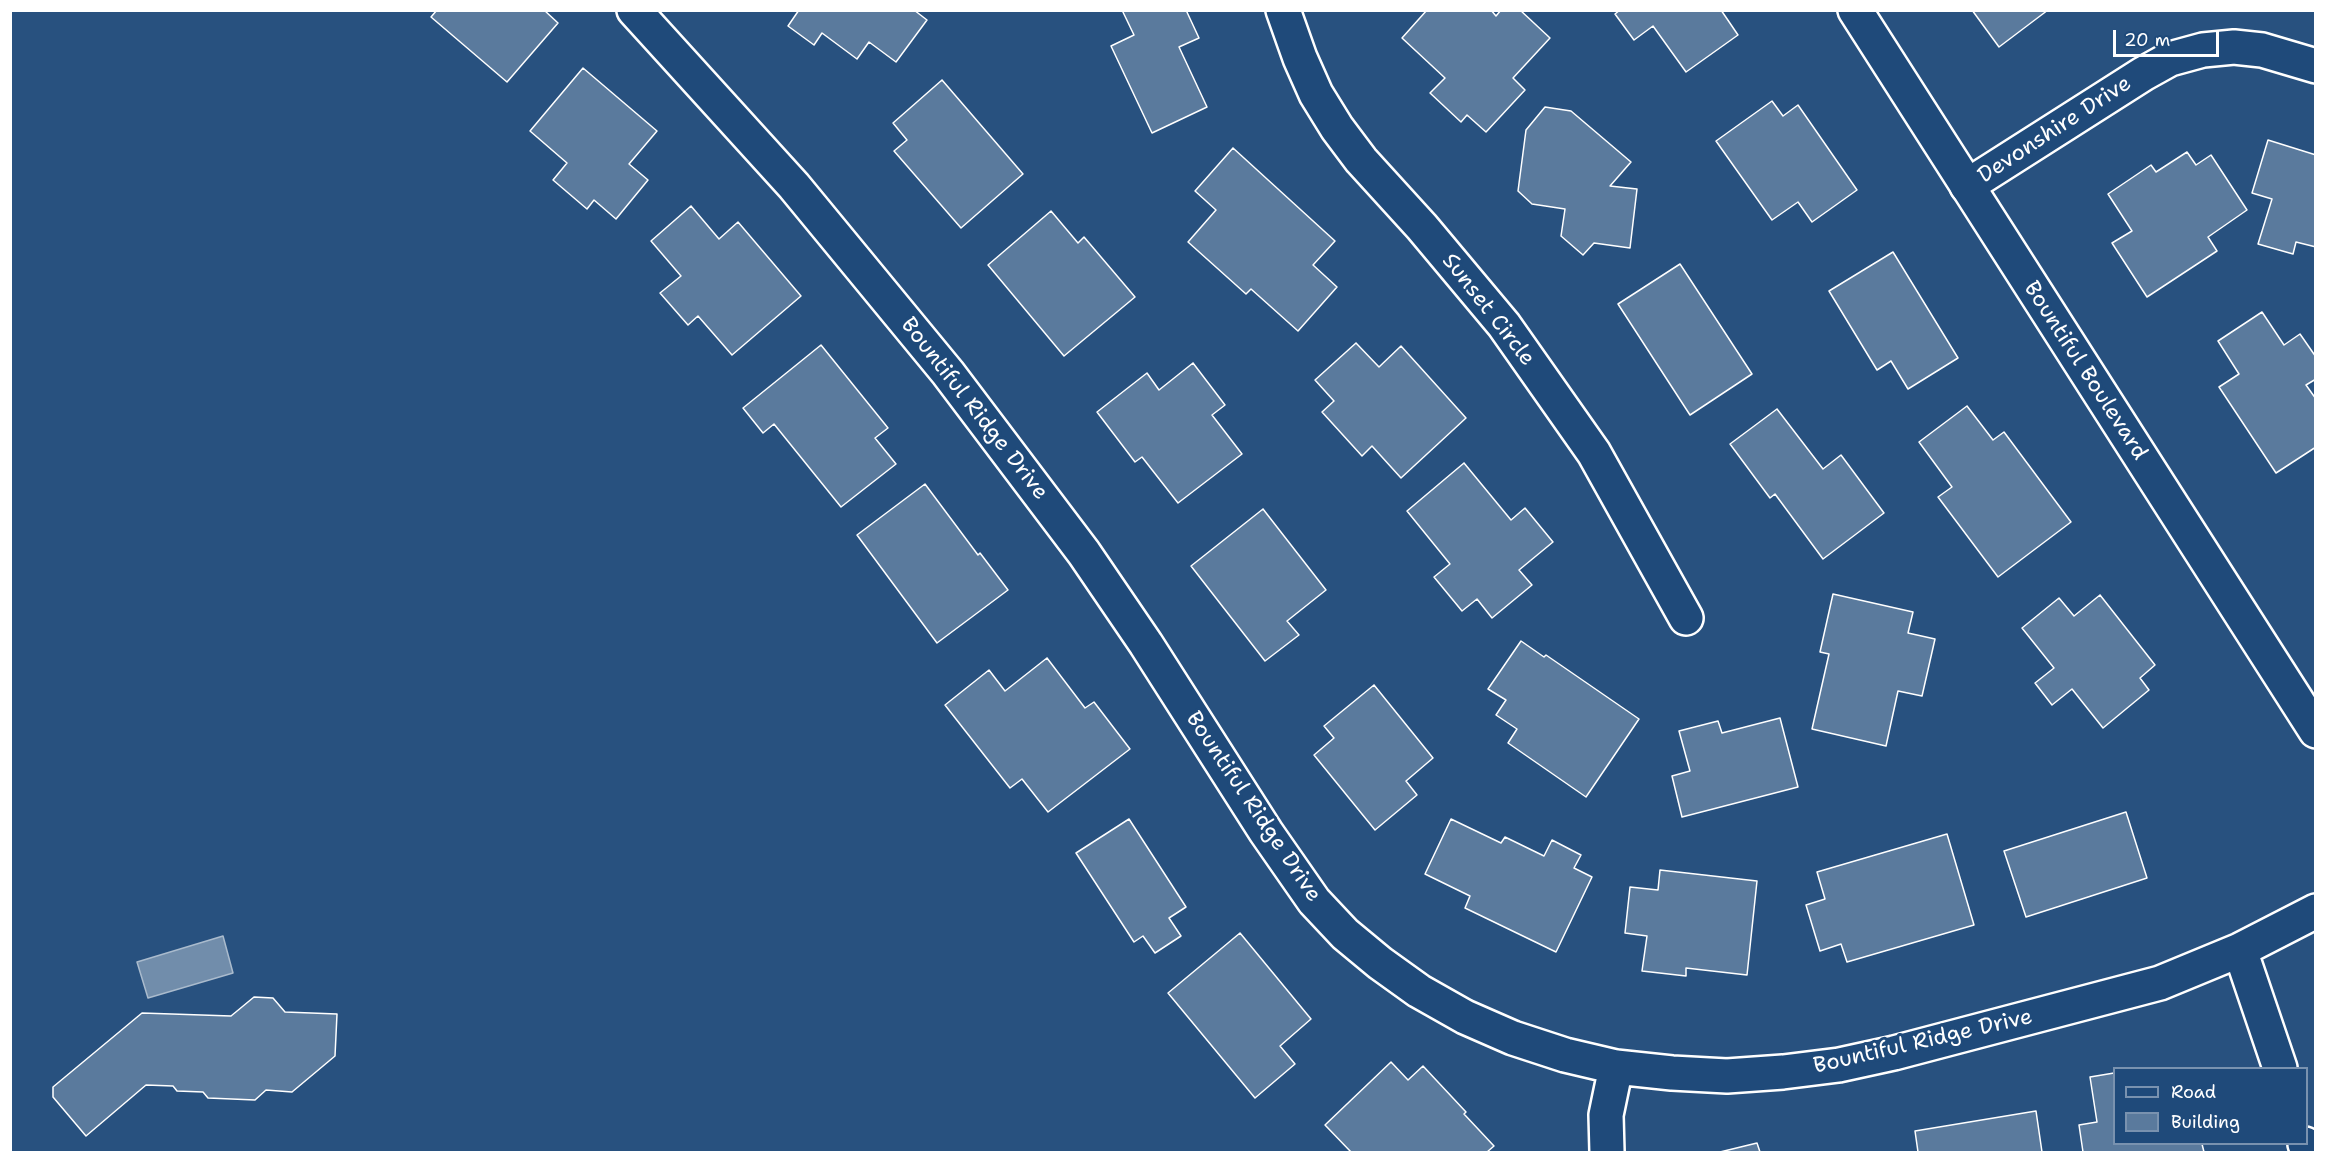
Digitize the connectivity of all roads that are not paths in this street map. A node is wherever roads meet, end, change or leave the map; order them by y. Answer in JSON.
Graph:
{"nodes":[{"id":1,"x":634,"y":10,"type":"edge"},
{"id":2,"x":1283,"y":10,"type":"edge"},
{"id":3,"x":1855,"y":10,"type":"edge"},
{"id":4,"x":2316,"y":66,"type":"edge"},
{"id":5,"x":1967,"y":186,"type":"junction"},
{"id":6,"x":1686,"y":618,"type":"dead end"},
{"id":7,"x":2316,"y":731,"type":"edge"},
{"id":8,"x":2316,"y":911,"type":"edge"},
{"id":9,"x":2240,"y":950,"type":"junction"},
{"id":10,"x":1616,"y":1067,"type":"junction"},
{"id":11,"x":2280,"y":1067,"type":"edge"},
{"id":12,"x":1606,"y":1152,"type":"edge"}],
"edges":[{"from":1,"to":10,"type":"street","name":"Bountiful Ridge Drive"},
{"from":2,"to":6,"type":"street","name":"Sunset Circle"},
{"from":3,"to":5,"type":"street","name":"Bountiful Boulevard"},
{"from":4,"to":5,"type":"street","name":"Devonshire Drive"},
{"from":5,"to":7,"type":"street","name":"Bountiful Boulevard"},
{"from":8,"to":9,"type":"street","name":"Bountiful Ridge Drive"},
{"from":9,"to":10,"type":"street","name":"Bountiful Ridge Drive"},
{"from":9,"to":11,"type":"street"},
{"from":10,"to":12,"type":"street"}]}
